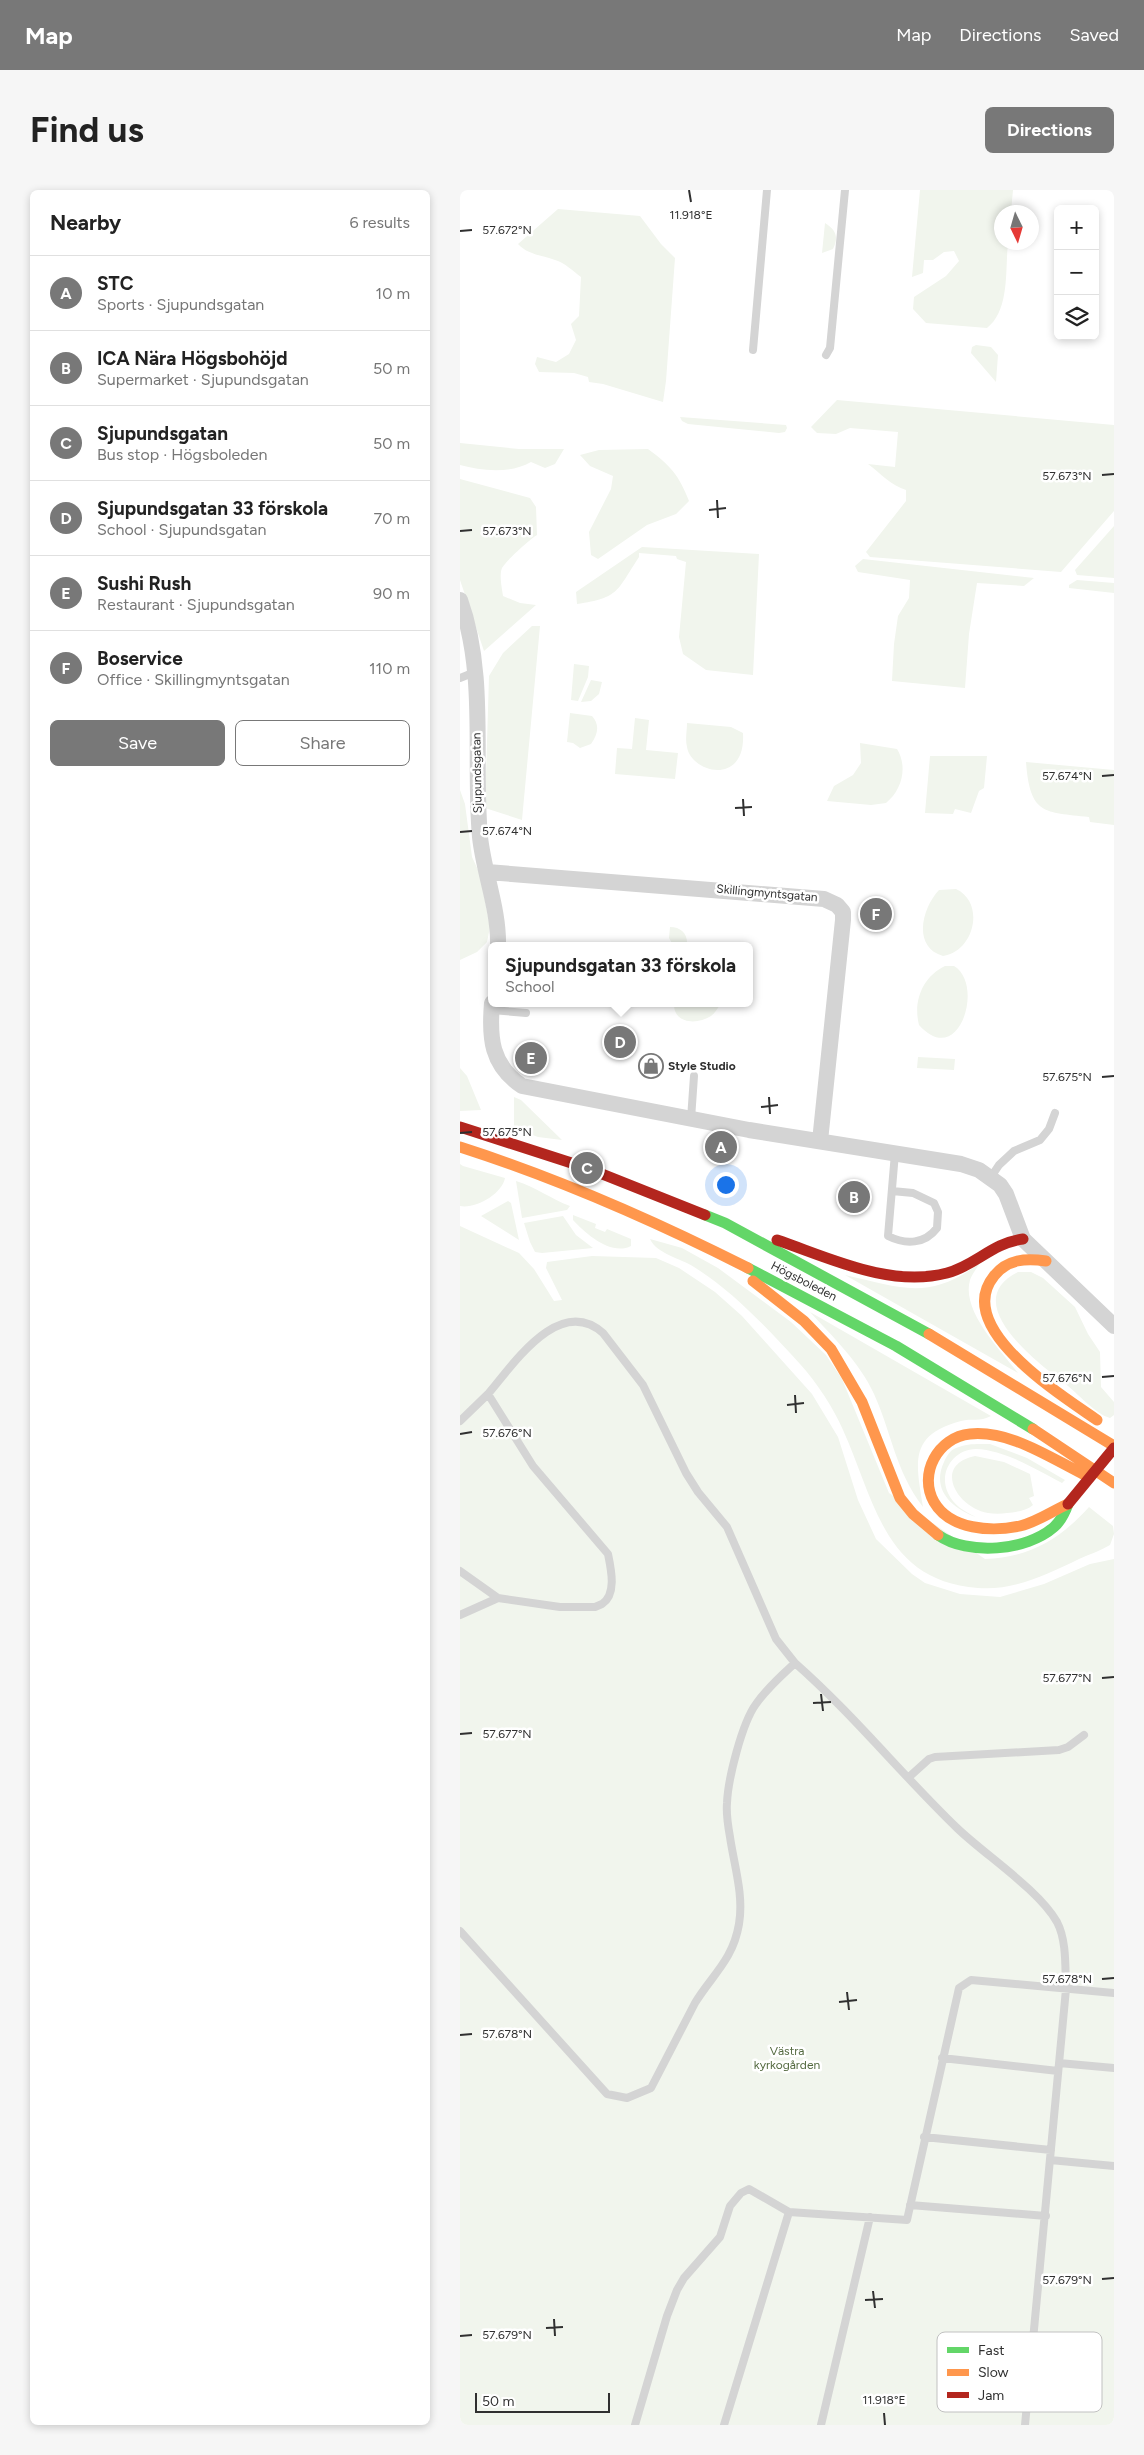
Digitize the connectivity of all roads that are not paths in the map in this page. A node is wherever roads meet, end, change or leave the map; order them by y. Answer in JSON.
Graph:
{"nodes":[{"id":1,"x":767,"y":190,"type":"edge"},
{"id":2,"x":845,"y":190,"type":"edge"},
{"id":3,"x":753,"y":350,"type":"dead end"},
{"id":4,"x":826,"y":355,"type":"dead end"},
{"id":5,"x":461,"y":604,"type":"edge"},
{"id":6,"x":468,"y":675,"type":"edge"},
{"id":7,"x":487,"y":872,"type":"junction"},
{"id":8,"x":498,"y":942,"type":"edge"},
{"id":9,"x":492,"y":1007,"type":"edge"},
{"id":10,"x":526,"y":1013,"type":"dead end"},
{"id":11,"x":694,"y":1076,"type":"dead end"},
{"id":12,"x":1055,"y":1113,"type":"dead end"},
{"id":13,"x":691,"y":1119,"type":"junction"},
{"id":14,"x":460,"y":1127,"type":"edge"},
{"id":15,"x":820,"y":1141,"type":"junction"},
{"id":16,"x":460,"y":1147,"type":"edge"},
{"id":17,"x":895,"y":1153,"type":"junction"},
{"id":18,"x":991,"y":1178,"type":"junction"},
{"id":19,"x":892,"y":1191,"type":"junction"},
{"id":20,"x":725,"y":1223,"type":"junction"},
{"id":21,"x":1023,"y":1239,"type":"junction"},
{"id":22,"x":710,"y":1248,"type":"junction"},
{"id":23,"x":1046,"y":1261,"type":"junction"},
{"id":24,"x":1114,"y":1326,"type":"edge"},
{"id":25,"x":488,"y":1394,"type":"junction"},
{"id":26,"x":460,"y":1420,"type":"edge"},
{"id":27,"x":1112,"y":1446,"type":"edge"},
{"id":28,"x":1114,"y":1483,"type":"edge"},
{"id":29,"x":1114,"y":1488,"type":"edge"},
{"id":30,"x":1068,"y":1504,"type":"junction"},
{"id":31,"x":460,"y":1571,"type":"edge"},
{"id":32,"x":498,"y":1598,"type":"junction"},
{"id":33,"x":460,"y":1615,"type":"edge"},
{"id":34,"x":795,"y":1663,"type":"junction"},
{"id":35,"x":1084,"y":1735,"type":"dead end"},
{"id":36,"x":909,"y":1777,"type":"junction"},
{"id":37,"x":460,"y":1931,"type":"edge"},
{"id":38,"x":1066,"y":1989,"type":"junction"},
{"id":39,"x":1114,"y":1993,"type":"edge"},
{"id":40,"x":942,"y":2058,"type":"junction"},
{"id":41,"x":1058,"y":2067,"type":"junction"},
{"id":42,"x":1114,"y":2068,"type":"edge"},
{"id":43,"x":924,"y":2136,"type":"junction"},
{"id":44,"x":1051,"y":2150,"type":"junction"},
{"id":45,"x":1050,"y":2160,"type":"junction"},
{"id":46,"x":1114,"y":2166,"type":"edge"},
{"id":47,"x":910,"y":2204,"type":"junction"},
{"id":48,"x":789,"y":2212,"type":"junction"},
{"id":49,"x":1046,"y":2216,"type":"junction"},
{"id":50,"x":870,"y":2217,"type":"junction"},
{"id":51,"x":1034,"y":2332,"type":"edge"},
{"id":52,"x":1026,"y":2412,"type":"edge"},
{"id":53,"x":635,"y":2425,"type":"edge"},
{"id":54,"x":724,"y":2425,"type":"edge"},
{"id":55,"x":821,"y":2425,"type":"edge"},
{"id":56,"x":1025,"y":2425,"type":"edge"}],
"edges":[{"from":1,"to":3,"type":"lane"},
{"from":2,"to":4,"type":"lane"},
{"from":5,"to":6,"type":"street","name":"Sjupundsgatan"},
{"from":6,"to":7,"type":"street","name":"Sjupundsgatan"},
{"from":7,"to":8,"type":"street","name":"Sjupundsgatan"},
{"from":7,"to":15,"type":"street","name":"Skillingmyntsgatan"},
{"from":9,"to":10,"type":"lane"},
{"from":9,"to":13,"type":"street"},
{"from":11,"to":13,"type":"lane"},
{"from":12,"to":18,"type":"lane"},
{"from":13,"to":15,"type":"street"},
{"from":14,"to":20,"type":"main road","name":"Högsboleden"},
{"from":15,"to":17,"type":"street"},
{"from":16,"to":22,"type":"main road","name":"Högsboleden"},
{"from":17,"to":18,"type":"street"},
{"from":17,"to":19,"type":"lane"},
{"from":18,"to":21,"type":"street"},
{"from":19,"to":19,"type":"lane"},
{"from":20,"to":21,"type":"main road"},
{"from":20,"to":27,"type":"main road","name":"Högsboleden"},
{"from":21,"to":23,"type":"street"},
{"from":22,"to":28,"type":"main road","name":"Högsboleden"},
{"from":22,"to":30,"type":"main road"},
{"from":23,"to":24,"type":"street"},
{"from":23,"to":27,"type":"main road"},
{"from":25,"to":26,"type":"lane"},
{"from":25,"to":32,"type":"lane"},
{"from":25,"to":34,"type":"lane"},
{"from":27,"to":30,"type":"main road","bridge":true},
{"from":29,"to":30,"type":"main road"},
{"from":31,"to":32,"type":"lane"},
{"from":32,"to":33,"type":"lane"},
{"from":34,"to":36,"type":"lane"},
{"from":34,"to":37,"type":"lane"},
{"from":35,"to":36,"type":"lane"},
{"from":36,"to":38,"type":"lane"},
{"from":38,"to":39,"type":"lane"},
{"from":38,"to":40,"type":"lane"},
{"from":38,"to":41,"type":"lane"},
{"from":40,"to":41,"type":"lane"},
{"from":40,"to":43,"type":"lane"},
{"from":41,"to":42,"type":"lane"},
{"from":41,"to":44,"type":"lane"},
{"from":43,"to":44,"type":"lane"},
{"from":43,"to":47,"type":"lane"},
{"from":44,"to":45,"type":"lane"},
{"from":45,"to":46,"type":"lane"},
{"from":45,"to":49,"type":"lane"},
{"from":47,"to":49,"type":"lane"},
{"from":47,"to":50,"type":"lane"},
{"from":48,"to":50,"type":"lane"},
{"from":48,"to":53,"type":"lane"},
{"from":48,"to":54,"type":"lane"},
{"from":49,"to":51,"type":"lane"},
{"from":50,"to":55,"type":"lane"},
{"from":52,"to":56,"type":"lane"}]}
